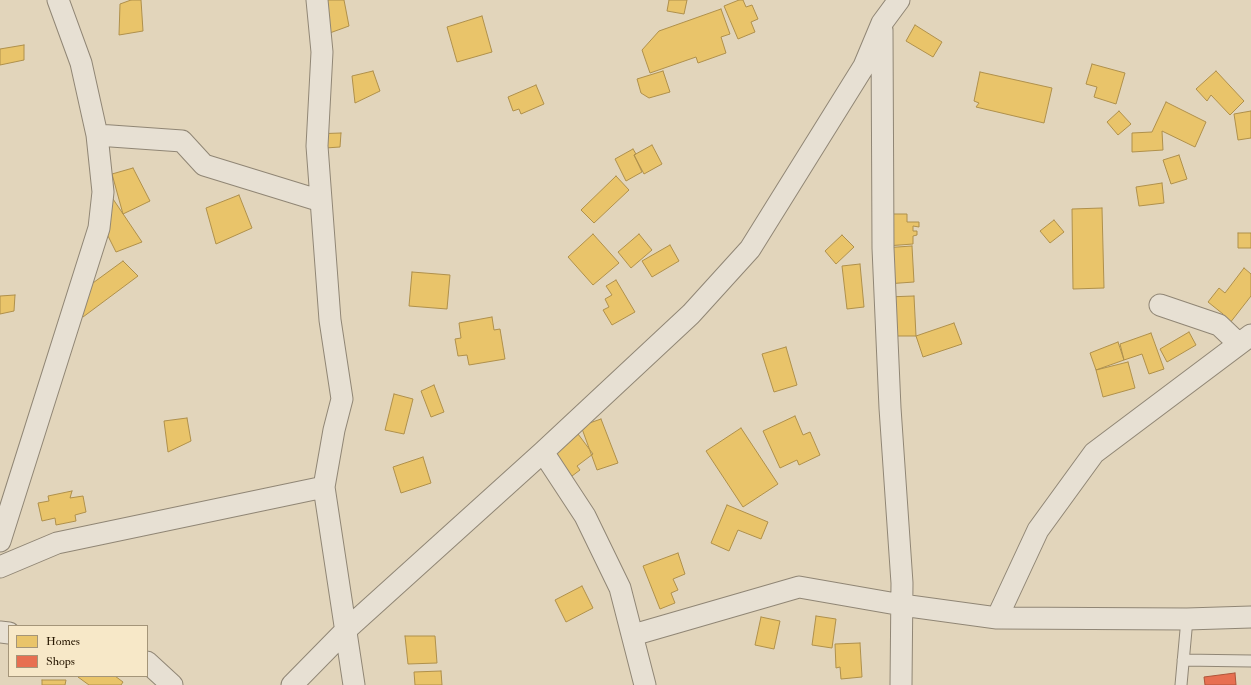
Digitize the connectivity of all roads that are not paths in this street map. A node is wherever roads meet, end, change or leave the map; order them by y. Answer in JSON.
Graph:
{"nodes":[{"id":1,"x":58,"y":0,"type":"edge"},
{"id":2,"x":317,"y":0,"type":"edge"},
{"id":3,"x":899,"y":0,"type":"edge"},
{"id":4,"x":882,"y":23,"type":"junction"},
{"id":5,"x":97,"y":135,"type":"junction"},
{"id":6,"x":321,"y":202,"type":"junction"},
{"id":7,"x":1160,"y":305,"type":"dead end"},
{"id":8,"x":1245,"y":339,"type":"edge"},
{"id":9,"x":543,"y":452,"type":"junction"},
{"id":10,"x":324,"y":487,"type":"junction"},
{"id":11,"x":0,"y":541,"type":"edge"},
{"id":12,"x":0,"y":567,"type":"edge"},
{"id":13,"x":902,"y":605,"type":"junction"},
{"id":14,"x":1251,"y":617,"type":"edge"},
{"id":15,"x":997,"y":618,"type":"junction"},
{"id":16,"x":1187,"y":619,"type":"junction"},
{"id":17,"x":347,"y":629,"type":"junction"},
{"id":18,"x":633,"y":635,"type":"junction"},
{"id":19,"x":1183,"y":660,"type":"junction"},
{"id":20,"x":1251,"y":661,"type":"edge"},
{"id":21,"x":148,"y":663,"type":"edge"},
{"id":22,"x":172,"y":685,"type":"edge"},
{"id":23,"x":292,"y":685,"type":"edge"},
{"id":24,"x":354,"y":685,"type":"edge"},
{"id":25,"x":645,"y":685,"type":"edge"},
{"id":26,"x":901,"y":685,"type":"edge"},
{"id":27,"x":1181,"y":685,"type":"edge"}],
"edges":[{"from":1,"to":5,"type":"street"},
{"from":2,"to":6,"type":"street"},
{"from":3,"to":4,"type":"street"},
{"from":4,"to":9,"type":"street"},
{"from":4,"to":13,"type":"street"},
{"from":5,"to":6,"type":"street"},
{"from":5,"to":11,"type":"street"},
{"from":6,"to":10,"type":"street"},
{"from":7,"to":8,"type":"street"},
{"from":8,"to":15,"type":"street"},
{"from":9,"to":17,"type":"street"},
{"from":9,"to":18,"type":"street"},
{"from":10,"to":12,"type":"street"},
{"from":10,"to":17,"type":"street"},
{"from":13,"to":15,"type":"street"},
{"from":13,"to":18,"type":"street"},
{"from":13,"to":26,"type":"street"},
{"from":14,"to":16,"type":"street"},
{"from":15,"to":16,"type":"street"},
{"from":16,"to":19,"type":"lane"},
{"from":17,"to":23,"type":"street"},
{"from":17,"to":24,"type":"street"},
{"from":18,"to":25,"type":"street"},
{"from":19,"to":20,"type":"lane"},
{"from":19,"to":27,"type":"lane"},
{"from":21,"to":22,"type":"street"}]}
